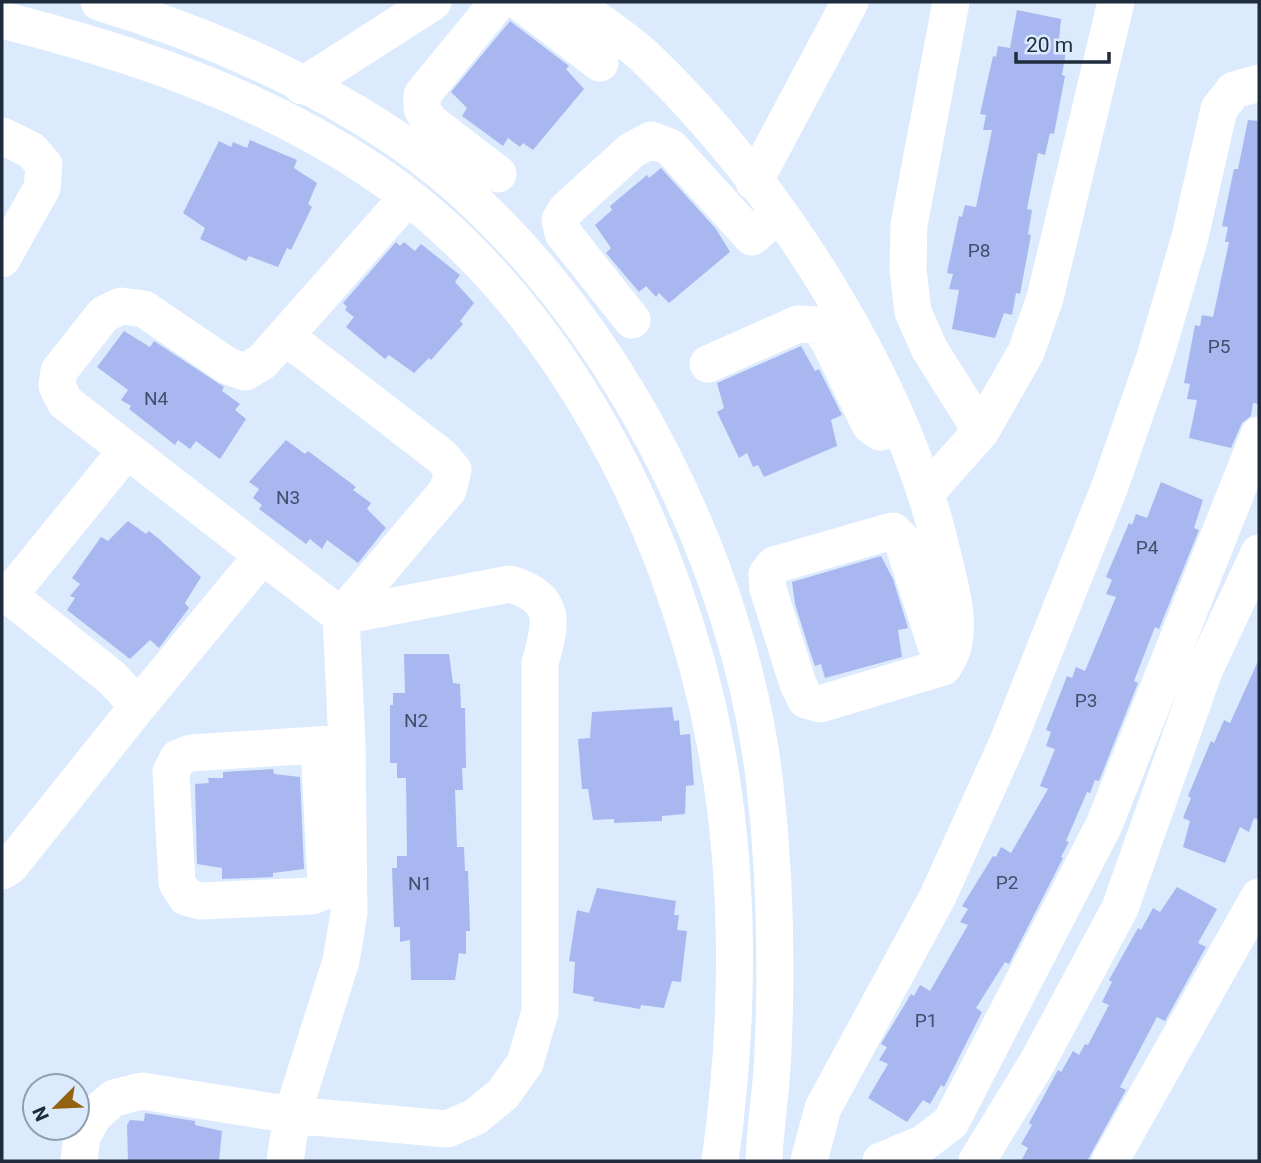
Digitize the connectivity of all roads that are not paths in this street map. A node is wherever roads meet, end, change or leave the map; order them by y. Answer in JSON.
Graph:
{"nodes":[{"id":1,"x":99,"y":2,"type":"edge"},
{"id":2,"x":433,"y":2,"type":"edge"},
{"id":3,"x":498,"y":2,"type":"edge"},
{"id":4,"x":520,"y":2,"type":"edge"},
{"id":5,"x":572,"y":2,"type":"edge"},
{"id":6,"x":850,"y":2,"type":"edge"},
{"id":7,"x":951,"y":2,"type":"edge"},
{"id":8,"x":1116,"y":2,"type":"edge"},
{"id":9,"x":2,"y":20,"type":"edge"},
{"id":10,"x":600,"y":63,"type":"dead end"},
{"id":11,"x":1259,"y":83,"type":"edge"},
{"id":12,"x":302,"y":86,"type":"junction"},
{"id":13,"x":2,"y":136,"type":"edge"},
{"id":14,"x":498,"y":174,"type":"dead end"},
{"id":15,"x":754,"y":182,"type":"junction"},
{"id":16,"x":407,"y":198,"type":"junction"},
{"id":17,"x":779,"y":214,"type":"junction"},
{"id":18,"x":2,"y":259,"type":"edge"},
{"id":19,"x":632,"y":320,"type":"dead end"},
{"id":20,"x":285,"y":336,"type":"junction"},
{"id":21,"x":708,"y":364,"type":"dead end"},
{"id":22,"x":900,"y":428,"type":"junction"},
{"id":23,"x":981,"y":431,"type":"junction"},
{"id":24,"x":1259,"y":435,"type":"edge"},
{"id":25,"x":127,"y":450,"type":"junction"},
{"id":26,"x":927,"y":492,"type":"junction"},
{"id":27,"x":1259,"y":554,"type":"edge"},
{"id":28,"x":262,"y":556,"type":"junction"},
{"id":29,"x":5,"y":593,"type":"edge"},
{"id":30,"x":341,"y":616,"type":"junction"},
{"id":31,"x":943,"y":667,"type":"junction"},
{"id":32,"x":138,"y":706,"type":"junction"},
{"id":33,"x":333,"y":744,"type":"junction"},
{"id":34,"x":2,"y":871,"type":"edge"},
{"id":35,"x":1259,"y":897,"type":"edge"},
{"id":36,"x":292,"y":1115,"type":"junction"},
{"id":37,"x":79,"y":1161,"type":"edge"},
{"id":38,"x":285,"y":1161,"type":"edge"},
{"id":39,"x":720,"y":1161,"type":"edge"},
{"id":40,"x":764,"y":1161,"type":"edge"},
{"id":41,"x":809,"y":1161,"type":"edge"},
{"id":42,"x":881,"y":1161,"type":"edge"},
{"id":43,"x":977,"y":1161,"type":"edge"},
{"id":44,"x":1110,"y":1161,"type":"edge"}],
"edges":[{"from":1,"to":12,"type":"street"},
{"from":2,"to":12,"type":"street"},
{"from":3,"to":14,"type":"street"},
{"from":4,"to":10,"type":"street"},
{"from":5,"to":15,"type":"street"},
{"from":6,"to":15,"type":"street"},
{"from":7,"to":23,"type":"street"},
{"from":8,"to":23,"type":"street"},
{"from":9,"to":16,"type":"street"},
{"from":11,"to":41,"type":"street"},
{"from":12,"to":40,"type":"street"},
{"from":13,"to":18,"type":"street"},
{"from":15,"to":17,"type":"street"},
{"from":16,"to":20,"type":"street"},
{"from":16,"to":39,"type":"street"},
{"from":17,"to":19,"type":"street"},
{"from":17,"to":22,"type":"street"},
{"from":20,"to":25,"type":"street"},
{"from":20,"to":30,"type":"street"},
{"from":21,"to":22,"type":"street"},
{"from":22,"to":26,"type":"street"},
{"from":23,"to":26,"type":"street"},
{"from":24,"to":42,"type":"street"},
{"from":25,"to":28,"type":"street"},
{"from":25,"to":29,"type":"street"},
{"from":26,"to":31,"type":"street"},
{"from":27,"to":43,"type":"street"},
{"from":28,"to":30,"type":"street"},
{"from":28,"to":32,"type":"street"},
{"from":29,"to":32,"type":"street"},
{"from":30,"to":33,"type":"street"},
{"from":30,"to":36,"type":"street"},
{"from":31,"to":31,"type":"street"},
{"from":32,"to":34,"type":"street"},
{"from":33,"to":33,"type":"street"},
{"from":33,"to":36,"type":"street"},
{"from":35,"to":44,"type":"street"},
{"from":36,"to":37,"type":"street"},
{"from":36,"to":38,"type":"street"}]}
